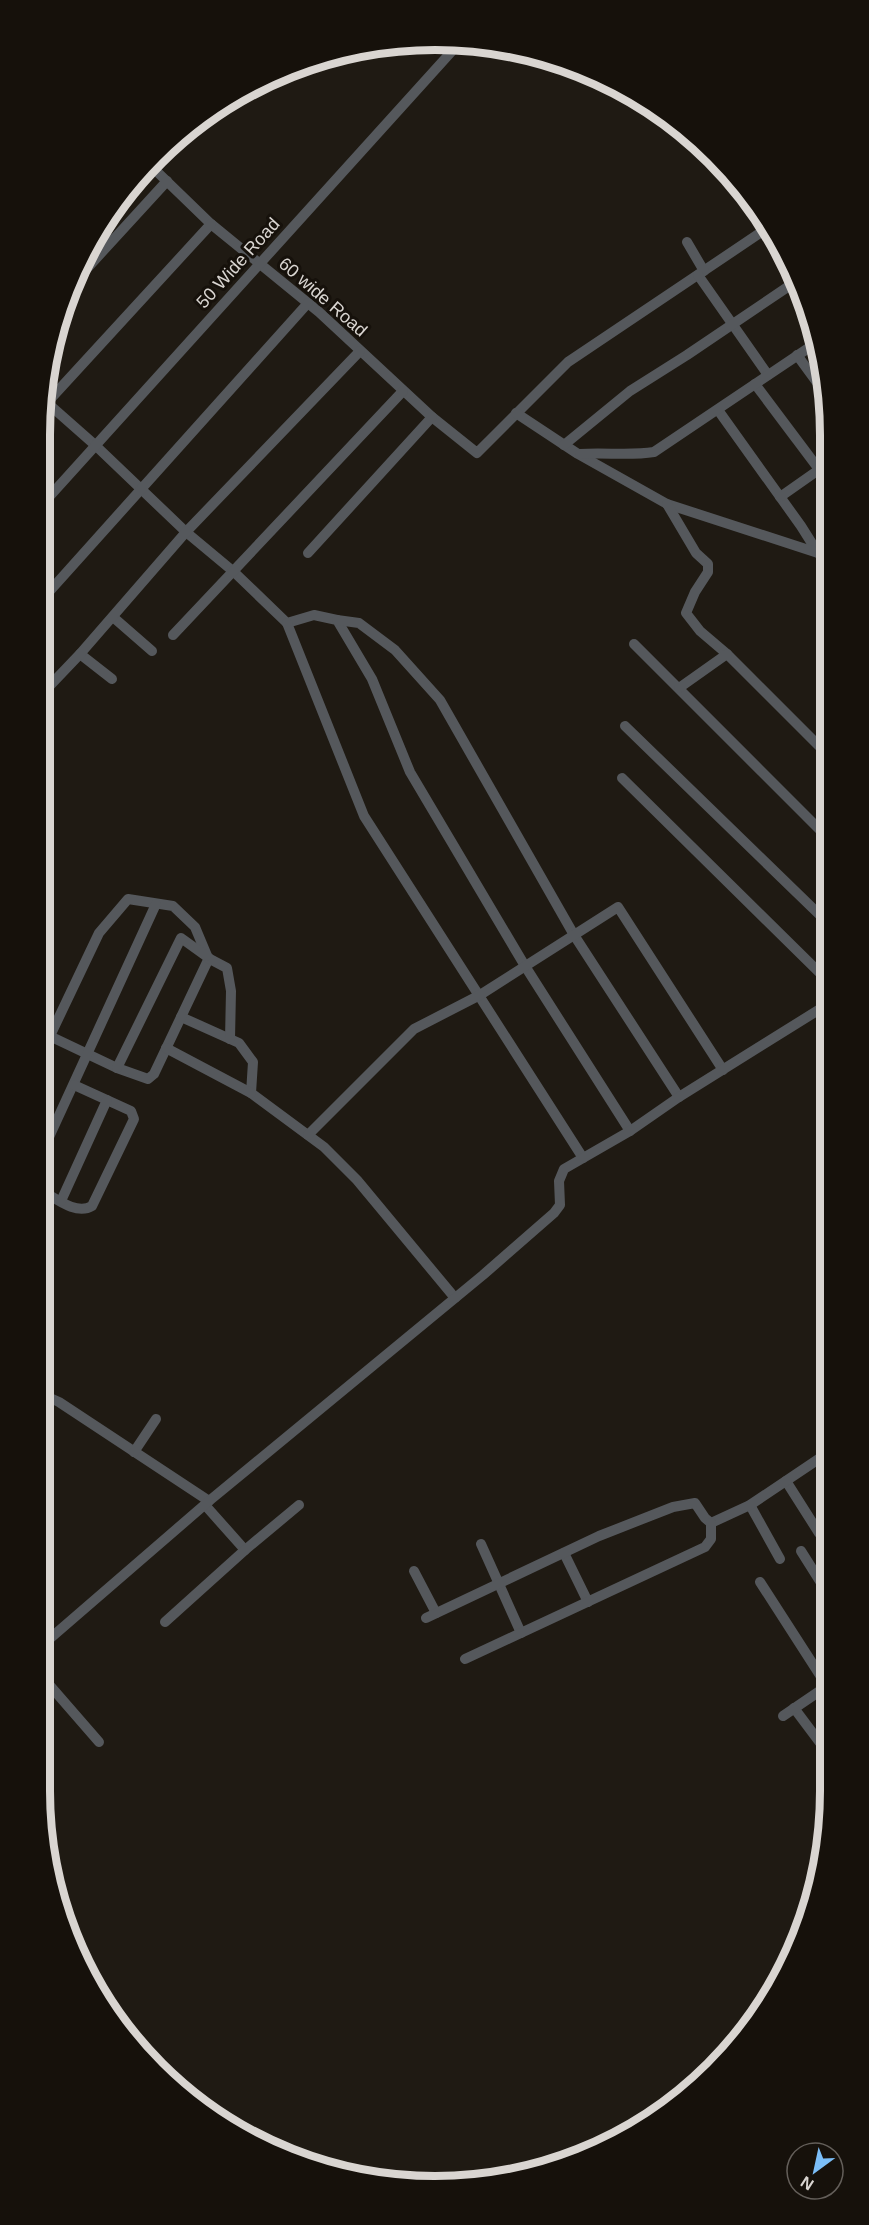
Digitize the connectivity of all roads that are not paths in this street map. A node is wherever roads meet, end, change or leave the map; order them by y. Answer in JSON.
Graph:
{"nodes":[{"id":1,"x":453,"y":50,"type":"edge"},
{"id":2,"x":155,"y":170,"type":"edge"},
{"id":3,"x":167,"y":181,"type":"junction"},
{"id":4,"x":211,"y":224,"type":"junction"},
{"id":5,"x":762,"y":232,"type":"edge"},
{"id":6,"x":687,"y":242,"type":"dead end"},
{"id":7,"x":259,"y":264,"type":"junction"},
{"id":8,"x":87,"y":268,"type":"edge"},
{"id":9,"x":701,"y":273,"type":"junction"},
{"id":10,"x":790,"y":286,"type":"edge"},
{"id":11,"x":308,"y":303,"type":"junction"},
{"id":12,"x":733,"y":325,"type":"junction"},
{"id":13,"x":809,"y":348,"type":"edge"},
{"id":14,"x":360,"y":351,"type":"junction"},
{"id":15,"x":797,"y":355,"type":"junction"},
{"id":16,"x":768,"y":375,"type":"junction"},
{"id":17,"x":815,"y":380,"type":"edge"},
{"id":18,"x":755,"y":384,"type":"junction"},
{"id":19,"x":403,"y":391,"type":"junction"},
{"id":20,"x":52,"y":396,"type":"edge"},
{"id":21,"x":50,"y":409,"type":"edge"},
{"id":22,"x":718,"y":410,"type":"junction"},
{"id":23,"x":516,"y":413,"type":"junction"},
{"id":24,"x":432,"y":417,"type":"junction"},
{"id":25,"x":95,"y":445,"type":"junction"},
{"id":26,"x":564,"y":445,"type":"junction"},
{"id":27,"x":578,"y":454,"type":"junction"},
{"id":28,"x":820,"y":463,"type":"edge"},
{"id":29,"x":820,"y":469,"type":"edge"},
{"id":30,"x":140,"y":488,"type":"junction"},
{"id":31,"x":50,"y":496,"type":"edge"},
{"id":32,"x":780,"y":497,"type":"junction"},
{"id":33,"x":667,"y":504,"type":"junction"},
{"id":34,"x":186,"y":532,"type":"junction"},
{"id":35,"x":820,"y":551,"type":"edge"},
{"id":36,"x":308,"y":553,"type":"dead end"},
{"id":37,"x":820,"y":554,"type":"edge"},
{"id":38,"x":234,"y":572,"type":"junction"},
{"id":39,"x":50,"y":590,"type":"edge"},
{"id":40,"x":113,"y":617,"type":"junction"},
{"id":41,"x":337,"y":620,"type":"junction"},
{"id":42,"x":287,"y":623,"type":"junction"},
{"id":43,"x":173,"y":635,"type":"dead end"},
{"id":44,"x":634,"y":644,"type":"dead end"},
{"id":45,"x":152,"y":651,"type":"dead end"},
{"id":46,"x":80,"y":654,"type":"junction"},
{"id":47,"x":727,"y":654,"type":"junction"},
{"id":48,"x":112,"y":679,"type":"dead end"},
{"id":49,"x":50,"y":685,"type":"edge"},
{"id":50,"x":679,"y":688,"type":"junction"},
{"id":51,"x":626,"y":726,"type":"dead end"},
{"id":52,"x":820,"y":747,"type":"edge"},
{"id":53,"x":622,"y":778,"type":"dead end"},
{"id":54,"x":820,"y":830,"type":"edge"},
{"id":55,"x":156,"y":903,"type":"junction"},
{"id":56,"x":820,"y":914,"type":"edge"},
{"id":57,"x":574,"y":935,"type":"junction"},
{"id":58,"x":208,"y":958,"type":"junction"},
{"id":59,"x":525,"y":966,"type":"junction"},
{"id":60,"x":820,"y":973,"type":"edge"},
{"id":61,"x":480,"y":995,"type":"junction"},
{"id":62,"x":820,"y":1009,"type":"edge"},
{"id":63,"x":181,"y":1017,"type":"junction"},
{"id":64,"x":50,"y":1022,"type":"edge"},
{"id":65,"x":50,"y":1036,"type":"edge"},
{"id":66,"x":230,"y":1039,"type":"junction"},
{"id":67,"x":166,"y":1048,"type":"junction"},
{"id":68,"x":88,"y":1055,"type":"junction"},
{"id":69,"x":117,"y":1068,"type":"junction"},
{"id":70,"x":723,"y":1070,"type":"junction"},
{"id":71,"x":74,"y":1085,"type":"junction"},
{"id":72,"x":251,"y":1093,"type":"junction"},
{"id":73,"x":679,"y":1098,"type":"junction"},
{"id":74,"x":107,"y":1100,"type":"junction"},
{"id":75,"x":630,"y":1131,"type":"junction"},
{"id":76,"x":50,"y":1136,"type":"edge"},
{"id":77,"x":308,"y":1136,"type":"junction"},
{"id":78,"x":583,"y":1158,"type":"junction"},
{"id":79,"x":50,"y":1195,"type":"edge"},
{"id":80,"x":61,"y":1201,"type":"junction"},
{"id":81,"x":455,"y":1298,"type":"junction"},
{"id":82,"x":50,"y":1398,"type":"edge"},
{"id":83,"x":156,"y":1419,"type":"dead end"},
{"id":84,"x":134,"y":1452,"type":"junction"},
{"id":85,"x":820,"y":1458,"type":"edge"},
{"id":86,"x":786,"y":1481,"type":"junction"},
{"id":87,"x":207,"y":1503,"type":"junction"},
{"id":88,"x":300,"y":1505,"type":"dead end"},
{"id":89,"x":750,"y":1505,"type":"junction"},
{"id":90,"x":711,"y":1523,"type":"junction"},
{"id":91,"x":819,"y":1533,"type":"dead end"},
{"id":92,"x":481,"y":1544,"type":"dead end"},
{"id":93,"x":245,"y":1550,"type":"junction"},
{"id":94,"x":801,"y":1551,"type":"dead end"},
{"id":95,"x":564,"y":1553,"type":"junction"},
{"id":96,"x":780,"y":1559,"type":"dead end"},
{"id":97,"x":414,"y":1571,"type":"dead end"},
{"id":98,"x":820,"y":1581,"type":"edge"},
{"id":99,"x":760,"y":1582,"type":"dead end"},
{"id":100,"x":499,"y":1584,"type":"junction"},
{"id":101,"x":588,"y":1602,"type":"junction"},
{"id":102,"x":165,"y":1622,"type":"dead end"},
{"id":103,"x":521,"y":1633,"type":"junction"},
{"id":104,"x":50,"y":1639,"type":"edge"},
{"id":105,"x":465,"y":1659,"type":"dead end"},
{"id":106,"x":820,"y":1673,"type":"edge"},
{"id":107,"x":50,"y":1686,"type":"edge"},
{"id":108,"x":820,"y":1690,"type":"edge"},
{"id":109,"x":794,"y":1708,"type":"junction"},
{"id":110,"x":783,"y":1716,"type":"dead end"},
{"id":111,"x":99,"y":1742,"type":"dead end"},
{"id":112,"x":820,"y":1743,"type":"edge"}],
"edges":[{"from":1,"to":7,"type":"street","name":"50 Wide Road"},
{"from":2,"to":3,"type":"street","name":"60 wide Road"},
{"from":3,"to":4,"type":"street","name":"60 wide Road"},
{"from":3,"to":8,"type":"street"},
{"from":4,"to":7,"type":"street","name":"60 wide Road"},
{"from":4,"to":20,"type":"street"},
{"from":5,"to":9,"type":"street"},
{"from":6,"to":9,"type":"street"},
{"from":7,"to":11,"type":"street","name":"60 wide Road"},
{"from":7,"to":25,"type":"street","name":"50 Wide Road"},
{"from":9,"to":12,"type":"street"},
{"from":9,"to":23,"type":"street"},
{"from":10,"to":12,"type":"street"},
{"from":11,"to":14,"type":"street","name":"60 wide Road"},
{"from":11,"to":30,"type":"street"},
{"from":12,"to":16,"type":"street"},
{"from":12,"to":26,"type":"street"},
{"from":13,"to":15,"type":"street"},
{"from":14,"to":19,"type":"street","name":"60 wide Road"},
{"from":14,"to":34,"type":"street"},
{"from":15,"to":16,"type":"street"},
{"from":15,"to":17,"type":"street"},
{"from":16,"to":18,"type":"street"},
{"from":18,"to":22,"type":"street"},
{"from":18,"to":28,"type":"street"},
{"from":19,"to":24,"type":"street","name":"60 wide Road"},
{"from":19,"to":38,"type":"street"},
{"from":21,"to":25,"type":"street"},
{"from":22,"to":27,"type":"street"},
{"from":22,"to":32,"type":"street"},
{"from":23,"to":24,"type":"street","name":"60 wide Road"},
{"from":23,"to":26,"type":"street"},
{"from":24,"to":36,"type":"street"},
{"from":25,"to":30,"type":"street"},
{"from":25,"to":31,"type":"street","name":"50 Wide Road"},
{"from":26,"to":27,"type":"street"},
{"from":27,"to":33,"type":"street"},
{"from":29,"to":32,"type":"street"},
{"from":30,"to":34,"type":"street"},
{"from":30,"to":39,"type":"street"},
{"from":32,"to":35,"type":"street"},
{"from":33,"to":37,"type":"street"},
{"from":33,"to":47,"type":"street"},
{"from":34,"to":38,"type":"street"},
{"from":34,"to":40,"type":"street"},
{"from":38,"to":42,"type":"street"},
{"from":38,"to":43,"type":"street"},
{"from":40,"to":45,"type":"street"},
{"from":40,"to":46,"type":"street"},
{"from":41,"to":42,"type":"street"},
{"from":41,"to":57,"type":"street"},
{"from":41,"to":59,"type":"street"},
{"from":42,"to":61,"type":"street"},
{"from":44,"to":50,"type":"street"},
{"from":46,"to":48,"type":"street"},
{"from":46,"to":49,"type":"street"},
{"from":47,"to":50,"type":"street"},
{"from":47,"to":52,"type":"street"},
{"from":50,"to":54,"type":"street"},
{"from":51,"to":56,"type":"street"},
{"from":53,"to":60,"type":"street"},
{"from":55,"to":58,"type":"street"},
{"from":55,"to":64,"type":"street"},
{"from":55,"to":68,"type":"street"},
{"from":57,"to":59,"type":"street"},
{"from":57,"to":70,"type":"street"},
{"from":57,"to":73,"type":"street"},
{"from":58,"to":63,"type":"street"},
{"from":58,"to":66,"type":"street"},
{"from":58,"to":69,"type":"street"},
{"from":59,"to":61,"type":"street"},
{"from":59,"to":75,"type":"street"},
{"from":61,"to":77,"type":"street"},
{"from":61,"to":78,"type":"street"},
{"from":62,"to":70,"type":"street"},
{"from":63,"to":66,"type":"street"},
{"from":63,"to":67,"type":"street"},
{"from":65,"to":68,"type":"street"},
{"from":66,"to":72,"type":"street"},
{"from":67,"to":69,"type":"street"},
{"from":67,"to":72,"type":"street"},
{"from":68,"to":69,"type":"street"},
{"from":68,"to":71,"type":"street"},
{"from":70,"to":73,"type":"street"},
{"from":71,"to":74,"type":"street"},
{"from":71,"to":76,"type":"street"},
{"from":72,"to":77,"type":"street"},
{"from":73,"to":75,"type":"street"},
{"from":74,"to":80,"type":"street"},
{"from":74,"to":80,"type":"street"},
{"from":75,"to":78,"type":"street"},
{"from":77,"to":81,"type":"street"},
{"from":78,"to":81,"type":"street"},
{"from":79,"to":80,"type":"street"},
{"from":81,"to":87,"type":"street"},
{"from":82,"to":84,"type":"street"},
{"from":83,"to":84,"type":"street"},
{"from":84,"to":87,"type":"street"},
{"from":85,"to":86,"type":"street"},
{"from":86,"to":89,"type":"street"},
{"from":86,"to":91,"type":"street"},
{"from":87,"to":93,"type":"street"},
{"from":87,"to":104,"type":"street"},
{"from":88,"to":93,"type":"street"},
{"from":89,"to":90,"type":"street"},
{"from":89,"to":96,"type":"street"},
{"from":90,"to":95,"type":"street"},
{"from":90,"to":101,"type":"street"},
{"from":92,"to":100,"type":"street"},
{"from":93,"to":102,"type":"street"},
{"from":94,"to":98,"type":"street"},
{"from":95,"to":100,"type":"street"},
{"from":95,"to":101,"type":"street"},
{"from":97,"to":100,"type":"street"},
{"from":99,"to":106,"type":"street"},
{"from":100,"to":103,"type":"street"},
{"from":101,"to":103,"type":"street"},
{"from":103,"to":105,"type":"street"},
{"from":107,"to":111,"type":"street"},
{"from":108,"to":109,"type":"street"},
{"from":109,"to":110,"type":"street"},
{"from":109,"to":112,"type":"street"}]}
